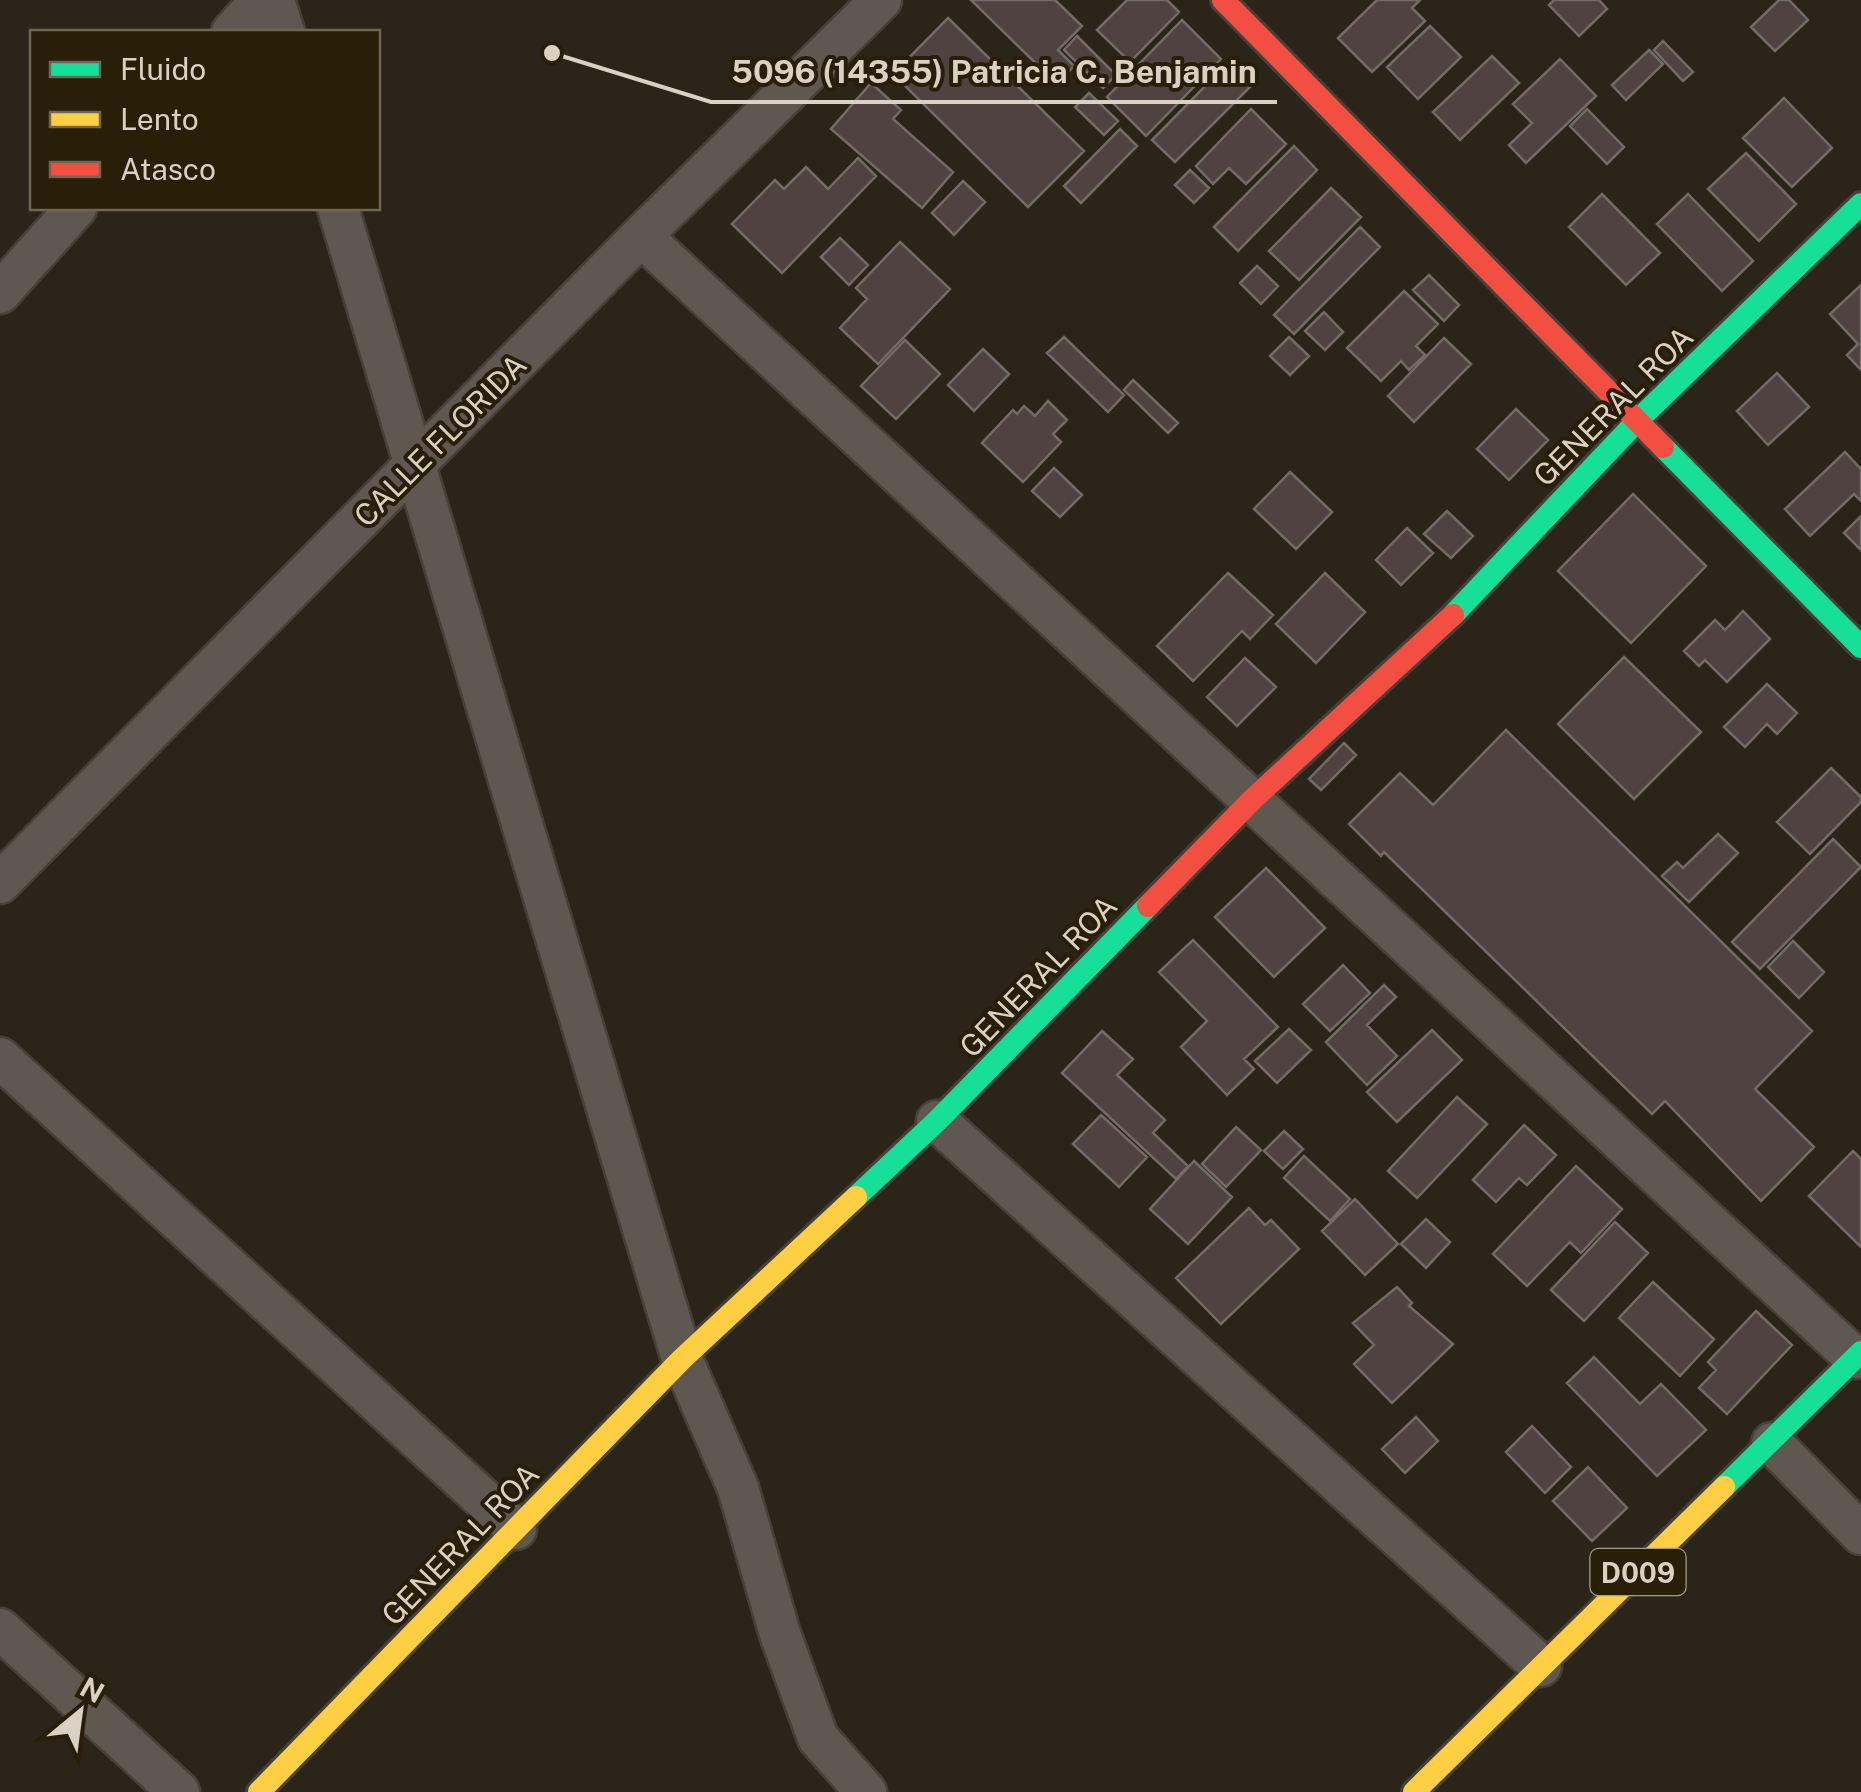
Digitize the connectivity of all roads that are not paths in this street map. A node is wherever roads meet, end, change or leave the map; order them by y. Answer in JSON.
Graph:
{"nodes":[{"id":1,"x":261,"y":0,"type":"edge"},
{"id":2,"x":274,"y":0,"type":"edge"},
{"id":3,"x":882,"y":0,"type":"edge"},
{"id":4,"x":1223,"y":0,"type":"edge"},
{"id":5,"x":234,"y":30,"type":"edge"},
{"id":6,"x":283,"y":30,"type":"edge"},
{"id":7,"x":1861,"y":204,"type":"edge"},
{"id":8,"x":74,"y":210,"type":"edge"},
{"id":9,"x":339,"y":210,"type":"edge"},
{"id":10,"x":641,"y":236,"type":"junction"},
{"id":11,"x":0,"y":293,"type":"edge"},
{"id":12,"x":1640,"y":418,"type":"junction"},
{"id":13,"x":417,"y":464,"type":"junction"},
{"id":14,"x":1861,"y":647,"type":"edge"},
{"id":15,"x":1254,"y":799,"type":"junction"},
{"id":16,"x":0,"y":882,"type":"edge"},
{"id":17,"x":0,"y":1058,"type":"edge"},
{"id":18,"x":937,"y":1121,"type":"junction"},
{"id":19,"x":1858,"y":1355,"type":"edge"},
{"id":20,"x":682,"y":1359,"type":"junction"},
{"id":21,"x":1772,"y":1442,"type":"junction"},
{"id":22,"x":516,"y":1529,"type":"junction"},
{"id":23,"x":1861,"y":1534,"type":"edge"},
{"id":24,"x":0,"y":1629,"type":"edge"},
{"id":25,"x":1541,"y":1666,"type":"junction"},
{"id":26,"x":178,"y":1792,"type":"edge"},
{"id":27,"x":259,"y":1792,"type":"edge"},
{"id":28,"x":866,"y":1792,"type":"edge"},
{"id":29,"x":1414,"y":1792,"type":"edge"}],
"edges":[{"from":1,"to":5,"type":"street"},
{"from":2,"to":6,"type":"street"},
{"from":3,"to":10,"type":"street","name":"CALLE FLORIDA"},
{"from":4,"to":12,"type":"street"},
{"from":7,"to":12,"type":"street","name":"GENERAL ROA"},
{"from":8,"to":11,"type":"street"},
{"from":9,"to":13,"type":"street"},
{"from":10,"to":13,"type":"street","name":"CALLE FLORIDA"},
{"from":10,"to":15,"type":"street"},
{"from":12,"to":14,"type":"street"},
{"from":12,"to":15,"type":"street","name":"GENERAL ROA"},
{"from":13,"to":16,"type":"street","name":"CALLE FLORIDA"},
{"from":13,"to":20,"type":"street"},
{"from":15,"to":18,"type":"street","name":"GENERAL ROA"},
{"from":15,"to":19,"type":"street"},
{"from":17,"to":22,"type":"street"},
{"from":18,"to":20,"type":"street","name":"GENERAL ROA"},
{"from":18,"to":25,"type":"street"},
{"from":19,"to":21,"type":"street","number":"D009"},
{"from":20,"to":22,"type":"street","name":"GENERAL ROA"},
{"from":20,"to":28,"type":"street"},
{"from":21,"to":23,"type":"street"},
{"from":21,"to":25,"type":"street","number":"D009"},
{"from":22,"to":27,"type":"street","name":"GENERAL ROA"},
{"from":24,"to":26,"type":"street"},
{"from":25,"to":29,"type":"street","number":"D009"}]}
